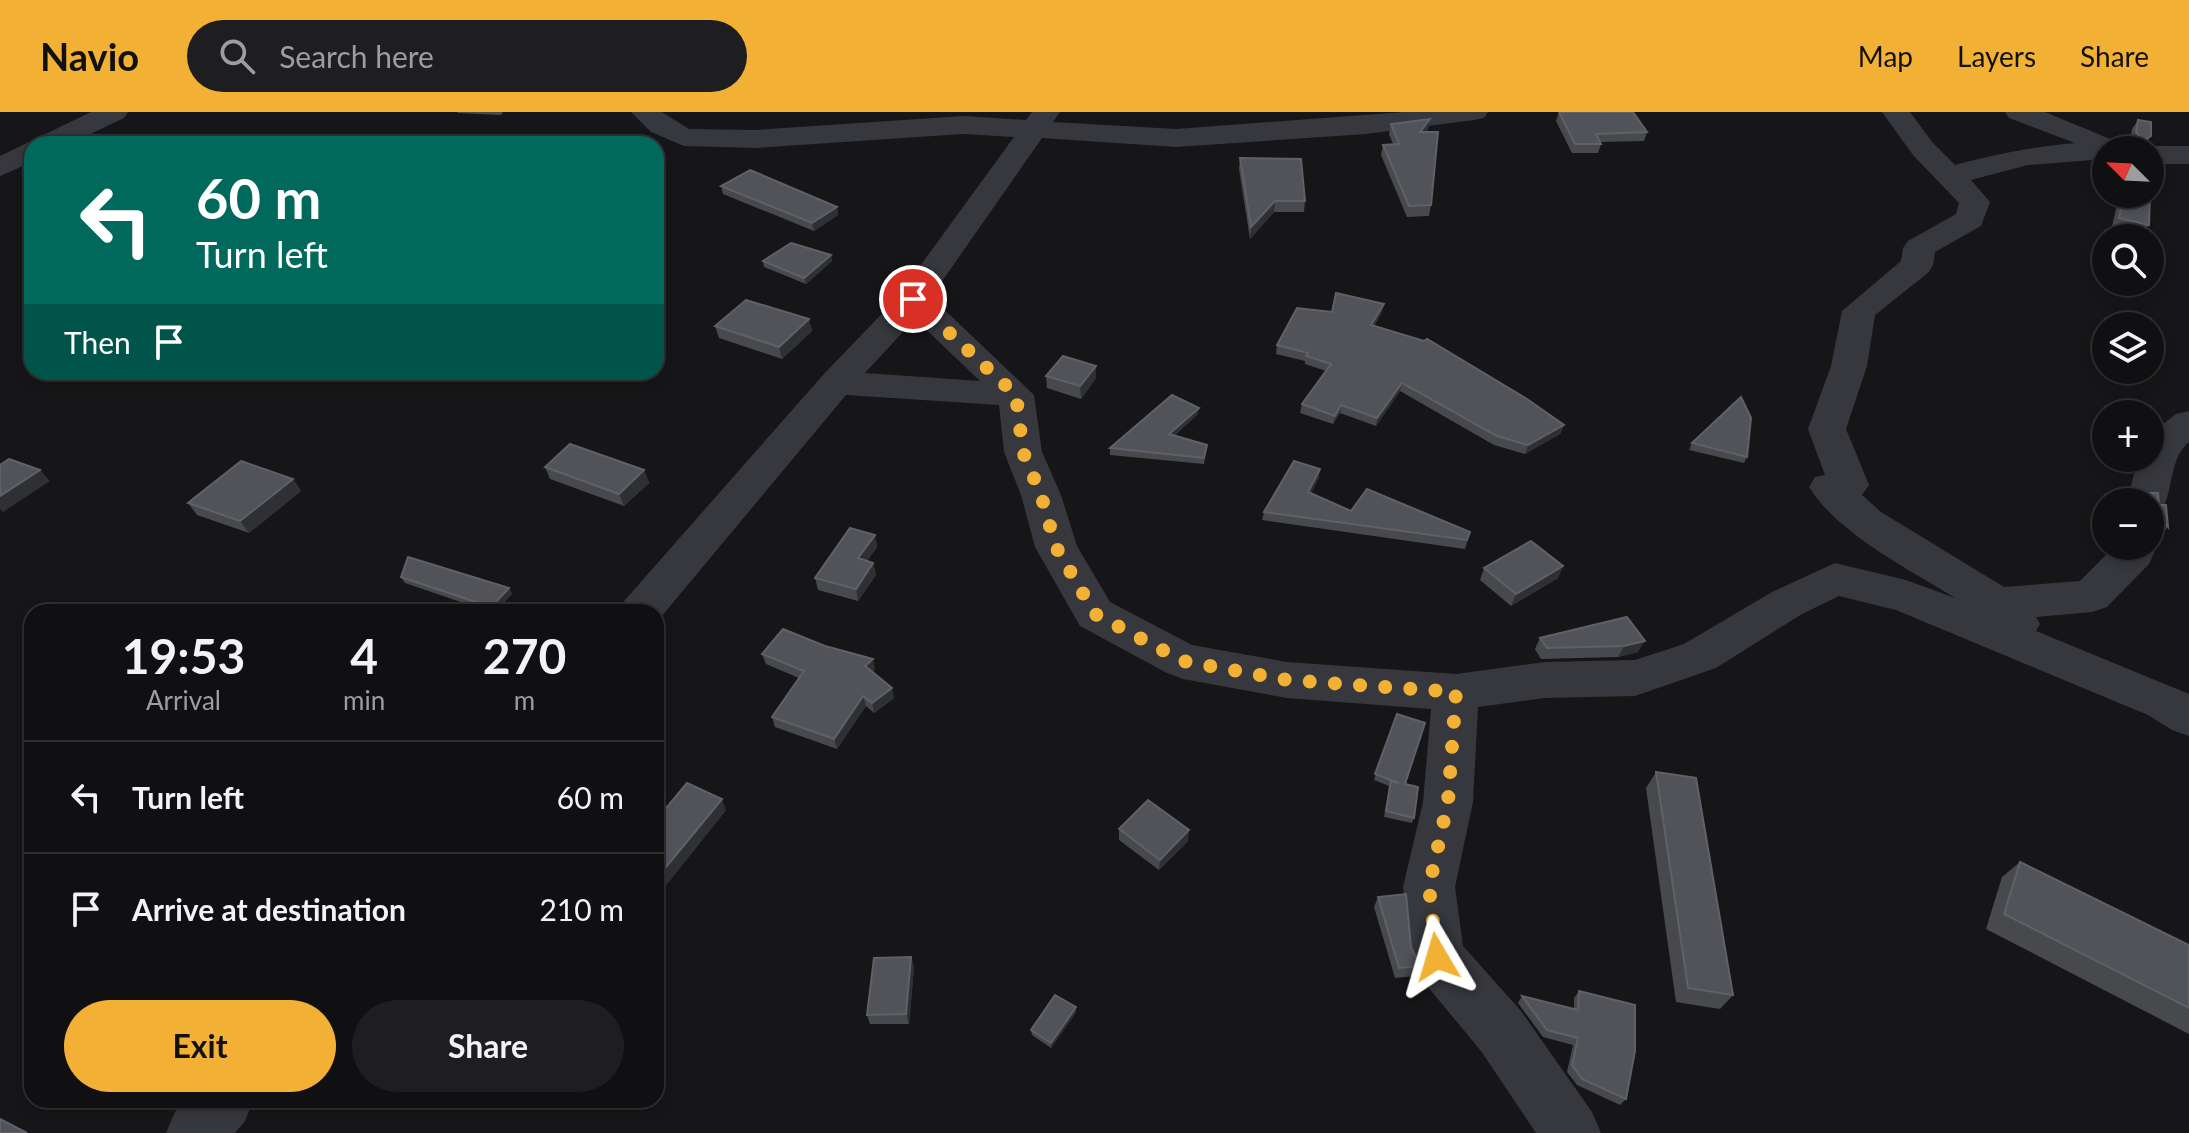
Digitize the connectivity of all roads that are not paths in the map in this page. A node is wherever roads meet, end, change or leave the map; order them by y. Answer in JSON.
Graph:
{"nodes":[{"id":1,"x":114,"y":112,"type":"edge"},
{"id":2,"x":645,"y":112,"type":"edge"},
{"id":3,"x":1474,"y":112,"type":"edge"},
{"id":4,"x":1896,"y":112,"type":"edge"},
{"id":5,"x":2019,"y":112,"type":"edge"},
{"id":6,"x":1038,"y":122,"type":"edge"},
{"id":7,"x":63,"y":136,"type":"edge"},
{"id":8,"x":2092,"y":139,"type":"edge"},
{"id":9,"x":0,"y":142,"type":"edge"},
{"id":10,"x":24,"y":147,"type":"edge"},
{"id":11,"x":2092,"y":152,"type":"edge"},
{"id":12,"x":24,"y":155,"type":"edge"},
{"id":13,"x":2164,"y":155,"type":"edge"},
{"id":14,"x":2189,"y":155,"type":"edge"},
{"id":15,"x":0,"y":167,"type":"edge"},
{"id":16,"x":1953,"y":179,"type":"junction"},
{"id":17,"x":913,"y":299,"type":"junction"},
{"id":18,"x":836,"y":383,"type":"junction"},
{"id":19,"x":1016,"y":395,"type":"junction"},
{"id":20,"x":2189,"y":423,"type":"edge"},
{"id":21,"x":2150,"y":488,"type":"edge"},
{"id":22,"x":2127,"y":560,"type":"edge"},
{"id":23,"x":1906,"y":596,"type":"junction"},
{"id":24,"x":647,"y":604,"type":"edge"},
{"id":25,"x":1997,"y":604,"type":"junction"},
{"id":26,"x":2045,"y":651,"type":"junction"},
{"id":27,"x":1456,"y":692,"type":"junction"},
{"id":28,"x":2189,"y":717,"type":"edge"},
{"id":29,"x":217,"y":1108,"type":"edge"},
{"id":30,"x":196,"y":1133,"type":"edge"},
{"id":31,"x":1571,"y":1133,"type":"edge"}],
"edges":[{"from":1,"to":7,"type":"street"},
{"from":2,"to":6,"type":"street"},
{"from":3,"to":6,"type":"street"},
{"from":4,"to":16,"type":"street"},
{"from":5,"to":8,"type":"street"},
{"from":6,"to":17,"type":"street"},
{"from":9,"to":10,"type":"street"},
{"from":11,"to":16,"type":"street"},
{"from":12,"to":15,"type":"street"},
{"from":13,"to":14,"type":"street"},
{"from":16,"to":25,"type":"street"},
{"from":17,"to":18,"type":"street"},
{"from":17,"to":19,"type":"street"},
{"from":18,"to":19,"type":"street"},
{"from":18,"to":24,"type":"street"},
{"from":19,"to":27,"type":"street"},
{"from":20,"to":21,"type":"street"},
{"from":22,"to":25,"type":"street"},
{"from":23,"to":25,"type":"street"},
{"from":23,"to":26,"type":"street"},
{"from":23,"to":27,"type":"street"},
{"from":25,"to":26,"type":"street"},
{"from":26,"to":28,"type":"street"},
{"from":27,"to":31,"type":"street"},
{"from":29,"to":30,"type":"street"}]}
